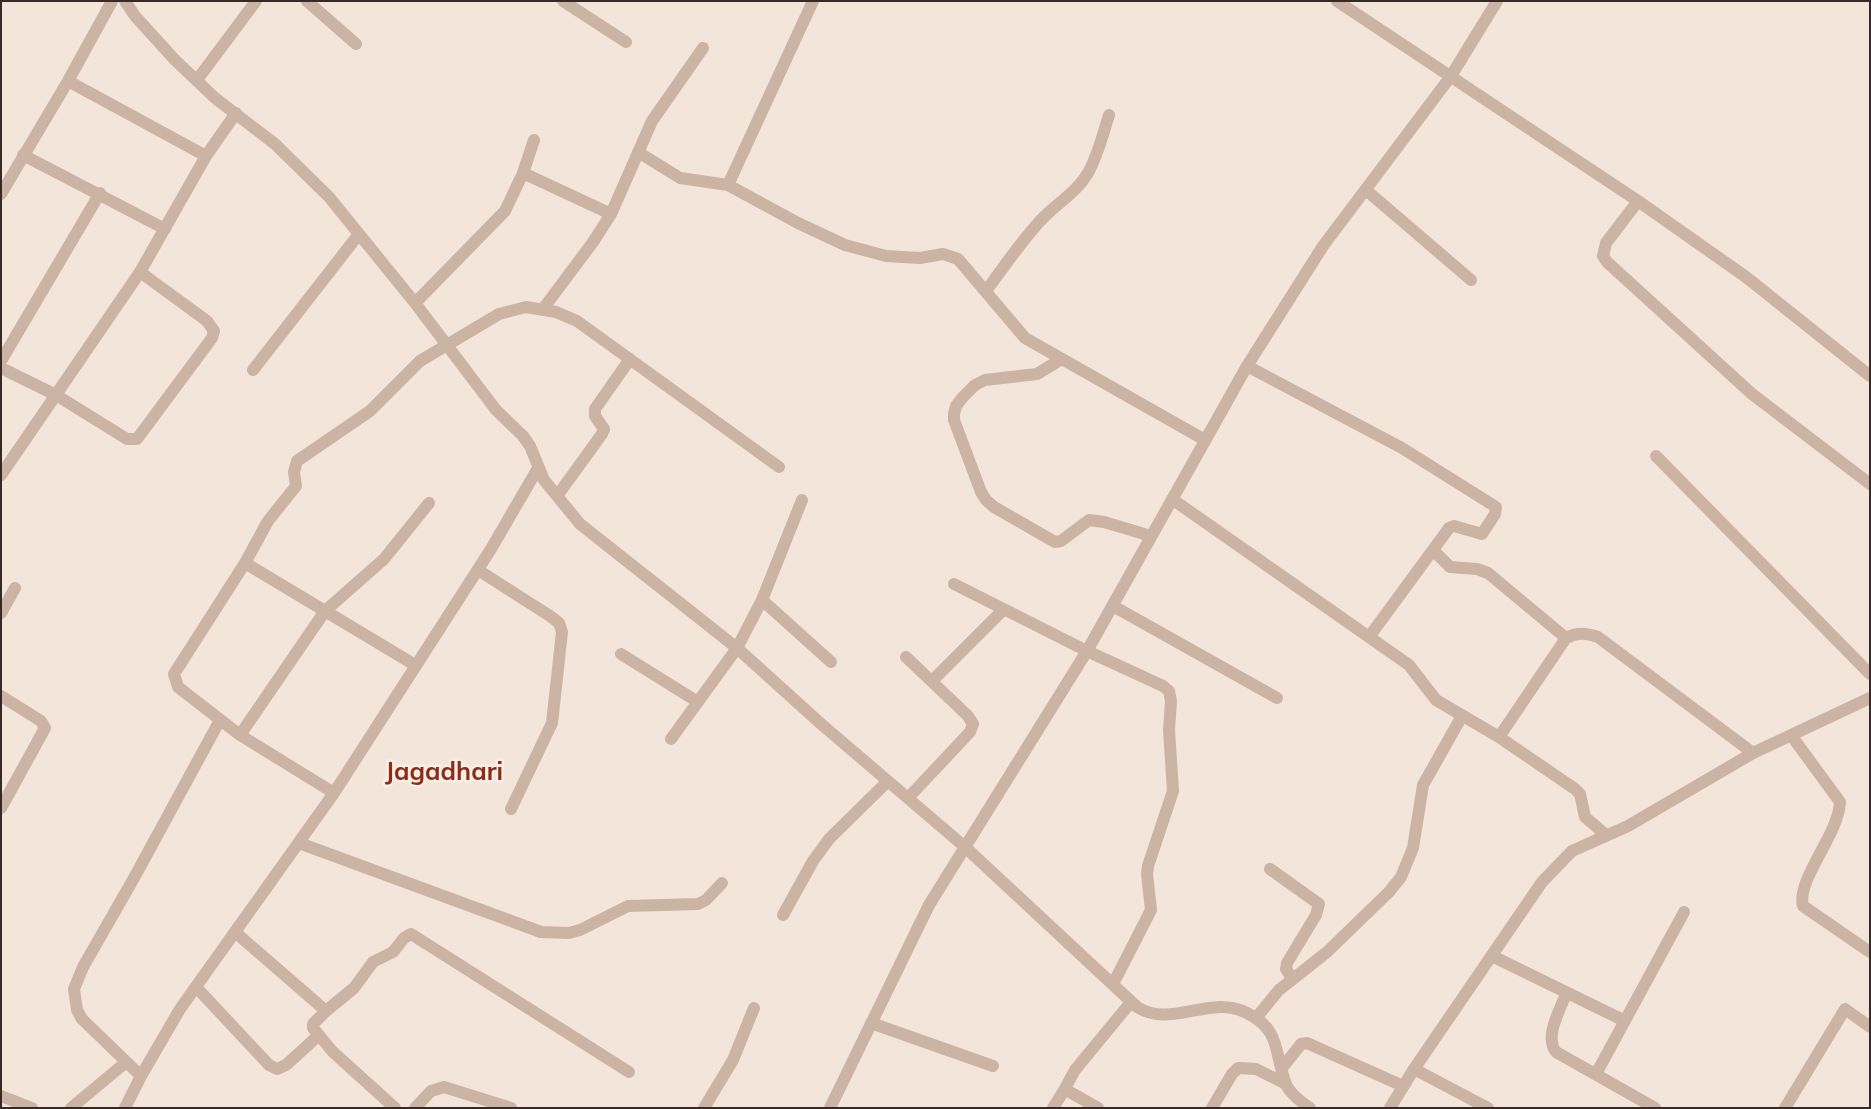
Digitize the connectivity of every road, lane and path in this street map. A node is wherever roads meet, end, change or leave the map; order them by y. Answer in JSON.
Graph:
{"nodes":[{"id":1,"x":112,"y":1,"type":"edge"},
{"id":2,"x":125,"y":1,"type":"edge"},
{"id":3,"x":256,"y":1,"type":"edge"},
{"id":4,"x":308,"y":1,"type":"edge"},
{"id":5,"x":563,"y":1,"type":"edge"},
{"id":6,"x":813,"y":1,"type":"edge"},
{"id":7,"x":1337,"y":1,"type":"edge"},
{"id":8,"x":1497,"y":1,"type":"edge"},
{"id":9,"x":626,"y":42,"type":"dead end"},
{"id":10,"x":356,"y":44,"type":"dead end"},
{"id":11,"x":703,"y":48,"type":"dead end"},
{"id":12,"x":1451,"y":76,"type":"junction"},
{"id":13,"x":197,"y":80,"type":"junction"},
{"id":14,"x":68,"y":81,"type":"junction"},
{"id":15,"x":236,"y":113,"type":"junction"},
{"id":16,"x":1109,"y":115,"type":"dead end"},
{"id":17,"x":534,"y":140,"type":"dead end"},
{"id":18,"x":638,"y":152,"type":"junction"},
{"id":19,"x":23,"y":155,"type":"junction"},
{"id":20,"x":206,"y":156,"type":"junction"},
{"id":21,"x":523,"y":173,"type":"junction"},
{"id":22,"x":728,"y":185,"type":"junction"},
{"id":23,"x":1366,"y":190,"type":"junction"},
{"id":24,"x":100,"y":193,"type":"junction"},
{"id":25,"x":1,"y":194,"type":"edge"},
{"id":26,"x":1638,"y":201,"type":"junction"},
{"id":27,"x":611,"y":214,"type":"junction"},
{"id":28,"x":165,"y":228,"type":"junction"},
{"id":29,"x":359,"y":234,"type":"junction"},
{"id":30,"x":140,"y":272,"type":"junction"},
{"id":31,"x":1471,"y":280,"type":"dead end"},
{"id":32,"x":986,"y":291,"type":"junction"},
{"id":33,"x":415,"y":303,"type":"junction"},
{"id":34,"x":543,"y":309,"type":"junction"},
{"id":35,"x":447,"y":345,"type":"junction"},
{"id":36,"x":630,"y":359,"type":"junction"},
{"id":37,"x":1060,"y":360,"type":"junction"},
{"id":38,"x":1,"y":361,"type":"edge"},
{"id":39,"x":1247,"y":366,"type":"junction"},
{"id":40,"x":1,"y":368,"type":"edge"},
{"id":41,"x":254,"y":370,"type":"dead end"},
{"id":42,"x":1870,"y":376,"type":"edge"},
{"id":43,"x":56,"y":395,"type":"junction"},
{"id":44,"x":1205,"y":440,"type":"junction"},
{"id":45,"x":1656,"y":456,"type":"dead end"},
{"id":46,"x":779,"y":467,"type":"dead end"},
{"id":47,"x":538,"y":468,"type":"junction"},
{"id":48,"x":1,"y":475,"type":"edge"},
{"id":49,"x":1870,"y":484,"type":"edge"},
{"id":50,"x":557,"y":496,"type":"junction"},
{"id":51,"x":1172,"y":499,"type":"junction"},
{"id":52,"x":802,"y":500,"type":"dead end"},
{"id":53,"x":429,"y":503,"type":"dead end"},
{"id":54,"x":1151,"y":536,"type":"junction"},
{"id":55,"x":1433,"y":550,"type":"junction"},
{"id":56,"x":245,"y":563,"type":"junction"},
{"id":57,"x":478,"y":570,"type":"junction"},
{"id":58,"x":954,"y":584,"type":"dead end"},
{"id":59,"x":15,"y":588,"type":"dead end"},
{"id":60,"x":762,"y":600,"type":"junction"},
{"id":61,"x":1113,"y":606,"type":"junction"},
{"id":62,"x":1004,"y":609,"type":"junction"},
{"id":63,"x":325,"y":611,"type":"junction"},
{"id":64,"x":1,"y":613,"type":"edge"},
{"id":65,"x":1370,"y":637,"type":"junction"},
{"id":66,"x":1566,"y":638,"type":"junction"},
{"id":67,"x":737,"y":648,"type":"junction"},
{"id":68,"x":1087,"y":651,"type":"junction"},
{"id":69,"x":621,"y":654,"type":"dead end"},
{"id":70,"x":906,"y":657,"type":"dead end"},
{"id":71,"x":831,"y":662,"type":"dead end"},
{"id":72,"x":415,"y":665,"type":"junction"},
{"id":73,"x":1870,"y":674,"type":"edge"},
{"id":74,"x":932,"y":681,"type":"junction"},
{"id":75,"x":1,"y":696,"type":"edge"},
{"id":76,"x":1277,"y":698,"type":"dead end"},
{"id":77,"x":1870,"y":698,"type":"edge"},
{"id":78,"x":698,"y":702,"type":"junction"},
{"id":79,"x":1462,"y":716,"type":"junction"},
{"id":80,"x":220,"y":720,"type":"junction"},
{"id":81,"x":240,"y":735,"type":"junction"},
{"id":82,"x":1791,"y":735,"type":"junction"},
{"id":83,"x":1499,"y":737,"type":"junction"},
{"id":84,"x":671,"y":739,"type":"dead end"},
{"id":85,"x":1753,"y":753,"type":"junction"},
{"id":86,"x":888,"y":781,"type":"junction"},
{"id":87,"x":5,"y":790,"type":"edge"},
{"id":88,"x":334,"y":793,"type":"junction"},
{"id":89,"x":908,"y":798,"type":"junction"},
{"id":90,"x":1,"y":808,"type":"edge"},
{"id":91,"x":511,"y":809,"type":"dead end"},
{"id":92,"x":1606,"y":835,"type":"junction"},
{"id":93,"x":299,"y":843,"type":"junction"},
{"id":94,"x":965,"y":847,"type":"junction"},
{"id":95,"x":1270,"y":869,"type":"dead end"},
{"id":96,"x":722,"y":883,"type":"dead end"},
{"id":97,"x":1684,"y":912,"type":"dead end"},
{"id":98,"x":782,"y":915,"type":"dead end"},
{"id":99,"x":235,"y":932,"type":"junction"},
{"id":100,"x":1870,"y":952,"type":"edge"},
{"id":101,"x":1492,"y":956,"type":"junction"},
{"id":102,"x":1292,"y":978,"type":"junction"},
{"id":103,"x":1113,"y":984,"type":"junction"},
{"id":104,"x":196,"y":987,"type":"junction"},
{"id":105,"x":1566,"y":994,"type":"junction"},
{"id":106,"x":1131,"y":1002,"type":"junction"},
{"id":107,"x":754,"y":1008,"type":"dead end"},
{"id":108,"x":326,"y":1011,"type":"junction"},
{"id":109,"x":1256,"y":1018,"type":"junction"},
{"id":110,"x":1625,"y":1021,"type":"junction"},
{"id":111,"x":871,"y":1022,"type":"junction"},
{"id":112,"x":1870,"y":1027,"type":"edge"},
{"id":113,"x":318,"y":1036,"type":"junction"},
{"id":114,"x":125,"y":1063,"type":"junction"},
{"id":115,"x":993,"y":1066,"type":"dead end"},
{"id":116,"x":1282,"y":1068,"type":"junction"},
{"id":117,"x":1414,"y":1069,"type":"junction"},
{"id":118,"x":629,"y":1072,"type":"dead end"},
{"id":119,"x":1596,"y":1074,"type":"junction"},
{"id":120,"x":140,"y":1076,"type":"junction"},
{"id":121,"x":1286,"y":1084,"type":"junction"},
{"id":122,"x":1403,"y":1086,"type":"junction"},
{"id":123,"x":1063,"y":1092,"type":"junction"},
{"id":124,"x":1,"y":1096,"type":"edge"},
{"id":125,"x":1634,"y":1102,"type":"edge"},
{"id":126,"x":32,"y":1108,"type":"edge"},
{"id":127,"x":71,"y":1108,"type":"edge"},
{"id":128,"x":125,"y":1108,"type":"edge"},
{"id":129,"x":395,"y":1108,"type":"edge"},
{"id":130,"x":415,"y":1108,"type":"edge"},
{"id":131,"x":511,"y":1108,"type":"edge"},
{"id":132,"x":704,"y":1108,"type":"edge"},
{"id":133,"x":830,"y":1108,"type":"edge"},
{"id":134,"x":1053,"y":1108,"type":"edge"},
{"id":135,"x":1098,"y":1108,"type":"edge"},
{"id":136,"x":1212,"y":1108,"type":"edge"},
{"id":137,"x":1310,"y":1108,"type":"edge"},
{"id":138,"x":1390,"y":1108,"type":"edge"},
{"id":139,"x":1488,"y":1108,"type":"edge"},
{"id":140,"x":1655,"y":1108,"type":"edge"},
{"id":141,"x":1785,"y":1108,"type":"edge"}],
"edges":[{"from":1,"to":14,"type":"street"},
{"from":2,"to":13,"type":"street"},
{"from":3,"to":13,"type":"street"},
{"from":4,"to":10,"type":"street"},
{"from":5,"to":9,"type":"street"},
{"from":6,"to":22,"type":"street"},
{"from":7,"to":12,"type":"street"},
{"from":8,"to":12,"type":"street"},
{"from":11,"to":18,"type":"street"},
{"from":12,"to":23,"type":"street"},
{"from":12,"to":26,"type":"street"},
{"from":13,"to":15,"type":"street"},
{"from":14,"to":19,"type":"street"},
{"from":14,"to":20,"type":"street"},
{"from":15,"to":20,"type":"street"},
{"from":15,"to":29,"type":"street"},
{"from":16,"to":32,"type":"street"},
{"from":17,"to":21,"type":"street"},
{"from":18,"to":22,"type":"street"},
{"from":18,"to":27,"type":"street"},
{"from":19,"to":24,"type":"street"},
{"from":19,"to":25,"type":"street"},
{"from":20,"to":28,"type":"street"},
{"from":21,"to":27,"type":"street"},
{"from":21,"to":33,"type":"street"},
{"from":22,"to":32,"type":"street"},
{"from":23,"to":31,"type":"street"},
{"from":23,"to":39,"type":"street"},
{"from":24,"to":28,"type":"street"},
{"from":24,"to":38,"type":"street"},
{"from":26,"to":42,"type":"street"},
{"from":26,"to":49,"type":"street"},
{"from":27,"to":34,"type":"street"},
{"from":28,"to":30,"type":"street"},
{"from":29,"to":33,"type":"street"},
{"from":29,"to":41,"type":"street"},
{"from":30,"to":43,"type":"street"},
{"from":30,"to":43,"type":"street"},
{"from":32,"to":37,"type":"street"},
{"from":33,"to":35,"type":"street"},
{"from":34,"to":35,"type":"street"},
{"from":34,"to":36,"type":"street"},
{"from":35,"to":47,"type":"street"},
{"from":35,"to":56,"type":"street"},
{"from":36,"to":46,"type":"street"},
{"from":36,"to":50,"type":"street"},
{"from":37,"to":44,"type":"street"},
{"from":37,"to":54,"type":"street"},
{"from":39,"to":44,"type":"street"},
{"from":39,"to":55,"type":"street"},
{"from":40,"to":43,"type":"street"},
{"from":43,"to":48,"type":"street"},
{"from":44,"to":51,"type":"street"},
{"from":45,"to":73,"type":"street"},
{"from":47,"to":50,"type":"street"},
{"from":47,"to":57,"type":"street"},
{"from":50,"to":67,"type":"street"},
{"from":51,"to":54,"type":"street"},
{"from":51,"to":65,"type":"street"},
{"from":52,"to":60,"type":"street"},
{"from":53,"to":63,"type":"street"},
{"from":54,"to":61,"type":"street"},
{"from":55,"to":65,"type":"street"},
{"from":55,"to":66,"type":"street"},
{"from":56,"to":63,"type":"street"},
{"from":56,"to":80,"type":"street"},
{"from":57,"to":72,"type":"street"},
{"from":57,"to":91,"type":"street"},
{"from":58,"to":62,"type":"street"},
{"from":59,"to":64,"type":"street"},
{"from":60,"to":67,"type":"street"},
{"from":60,"to":71,"type":"street"},
{"from":61,"to":68,"type":"street"},
{"from":61,"to":76,"type":"street"},
{"from":62,"to":68,"type":"street"},
{"from":62,"to":74,"type":"street"},
{"from":63,"to":72,"type":"street"},
{"from":63,"to":81,"type":"street"},
{"from":65,"to":79,"type":"street"},
{"from":66,"to":83,"type":"street"},
{"from":66,"to":85,"type":"street"},
{"from":67,"to":78,"type":"street"},
{"from":67,"to":86,"type":"street"},
{"from":68,"to":94,"type":"street"},
{"from":68,"to":103,"type":"street"},
{"from":69,"to":78,"type":"street"},
{"from":70,"to":74,"type":"street"},
{"from":72,"to":88,"type":"street"},
{"from":74,"to":89,"type":"street"},
{"from":75,"to":87,"type":"street"},
{"from":77,"to":82,"type":"street"},
{"from":78,"to":84,"type":"street"},
{"from":79,"to":83,"type":"street"},
{"from":79,"to":102,"type":"street"},
{"from":80,"to":81,"type":"street"},
{"from":80,"to":114,"type":"street"},
{"from":81,"to":88,"type":"street"},
{"from":82,"to":85,"type":"street"},
{"from":82,"to":100,"type":"street"},
{"from":83,"to":92,"type":"street"},
{"from":85,"to":92,"type":"street"},
{"from":86,"to":89,"type":"street"},
{"from":86,"to":98,"type":"street"},
{"from":87,"to":90,"type":"street"},
{"from":88,"to":93,"type":"street"},
{"from":89,"to":94,"type":"street"},
{"from":92,"to":101,"type":"street"},
{"from":93,"to":96,"type":"street"},
{"from":93,"to":99,"type":"street"},
{"from":94,"to":103,"type":"street"},
{"from":94,"to":111,"type":"street"},
{"from":95,"to":102,"type":"street"},
{"from":97,"to":110,"type":"street"},
{"from":99,"to":104,"type":"street"},
{"from":99,"to":108,"type":"street"},
{"from":101,"to":105,"type":"street"},
{"from":101,"to":117,"type":"street"},
{"from":102,"to":109,"type":"street"},
{"from":103,"to":106,"type":"street"},
{"from":104,"to":113,"type":"street"},
{"from":104,"to":120,"type":"street"},
{"from":105,"to":110,"type":"street"},
{"from":105,"to":119,"type":"street"},
{"from":106,"to":109,"type":"street"},
{"from":106,"to":123,"type":"street"},
{"from":107,"to":132,"type":"street"},
{"from":108,"to":113,"type":"street"},
{"from":108,"to":118,"type":"street"},
{"from":109,"to":116,"type":"street"},
{"from":110,"to":119,"type":"street"},
{"from":111,"to":115,"type":"street"},
{"from":111,"to":133,"type":"street"},
{"from":112,"to":141,"type":"street"},
{"from":113,"to":129,"type":"street"},
{"from":114,"to":120,"type":"street"},
{"from":114,"to":127,"type":"street"},
{"from":116,"to":121,"type":"street"},
{"from":116,"to":122,"type":"street"},
{"from":117,"to":122,"type":"street"},
{"from":117,"to":139,"type":"street"},
{"from":119,"to":125,"type":"street"},
{"from":120,"to":128,"type":"street"},
{"from":121,"to":136,"type":"street"},
{"from":121,"to":137,"type":"street"},
{"from":122,"to":138,"type":"street"},
{"from":123,"to":134,"type":"street"},
{"from":123,"to":135,"type":"street"},
{"from":124,"to":126,"type":"street"},
{"from":125,"to":140,"type":"street"},
{"from":130,"to":131,"type":"street"}]}
